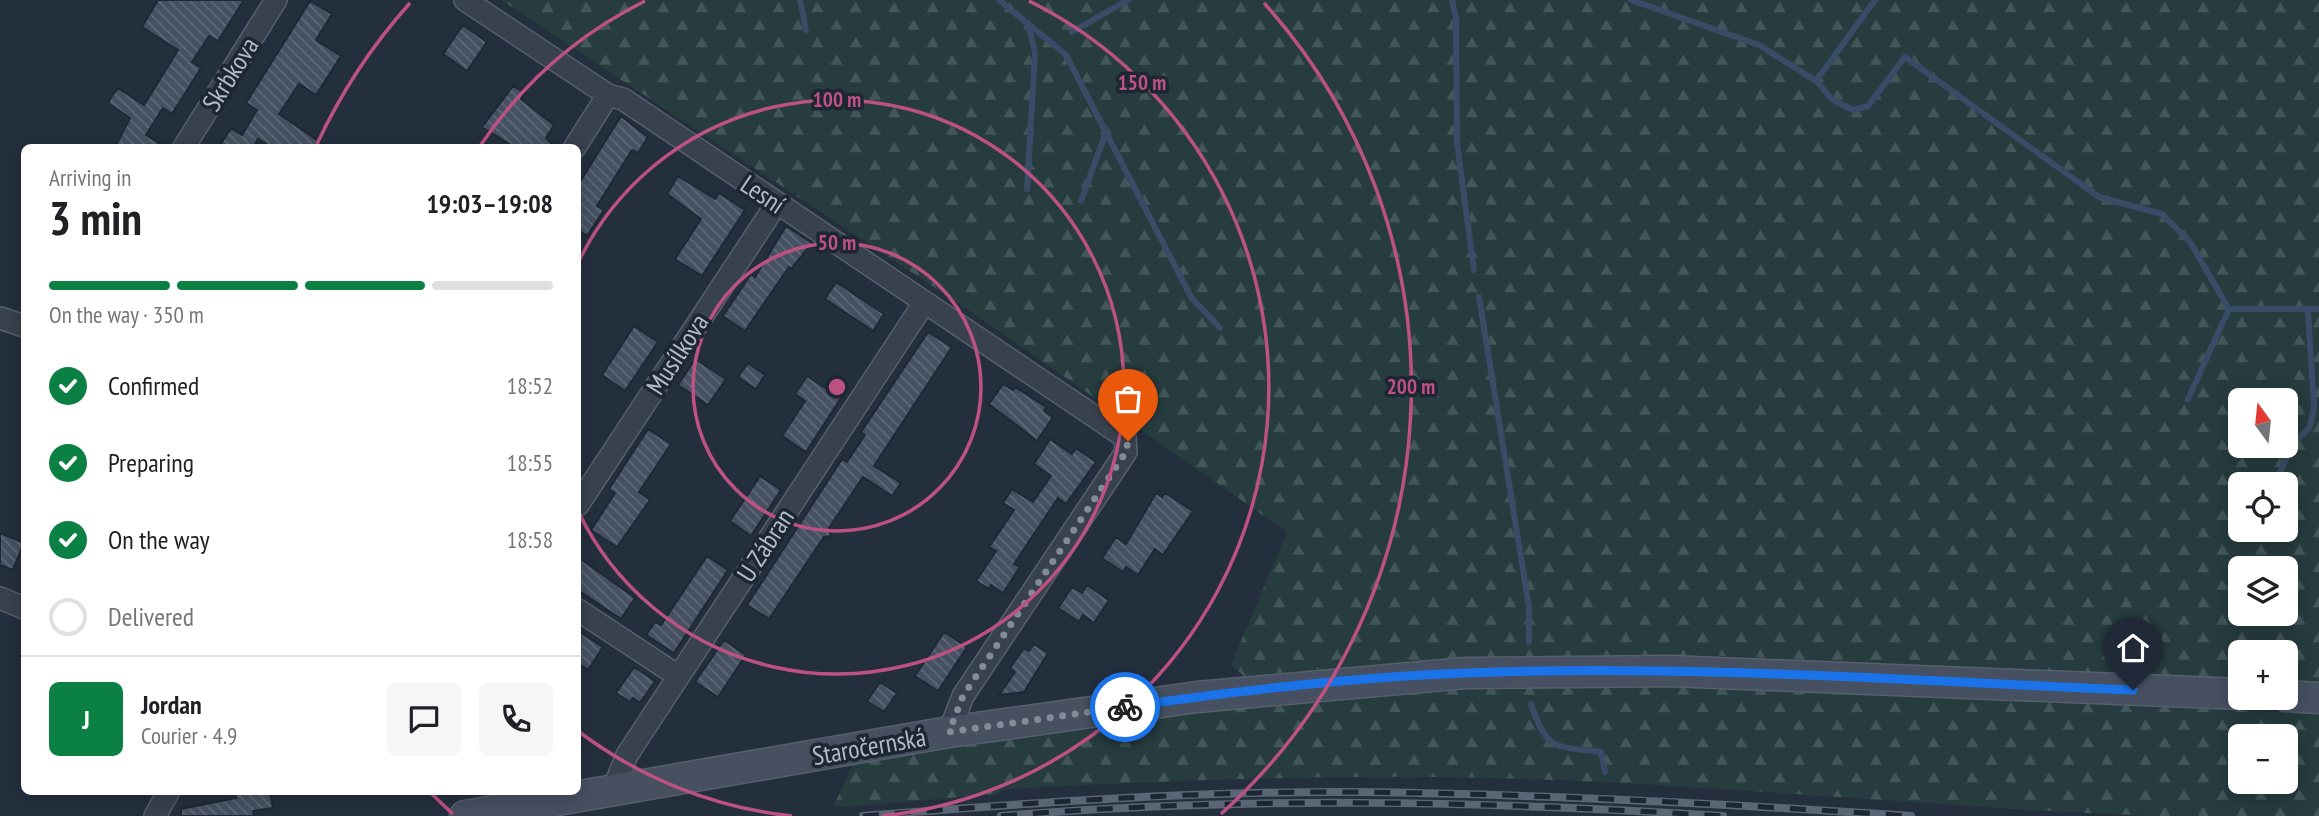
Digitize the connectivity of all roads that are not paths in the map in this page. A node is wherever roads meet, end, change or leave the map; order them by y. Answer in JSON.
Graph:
{"nodes":[{"id":1,"x":276,"y":0,"type":"edge"},
{"id":2,"x":465,"y":0,"type":"edge"},
{"id":3,"x":608,"y":95,"type":"junction"},
{"id":4,"x":186,"y":144,"type":"edge"},
{"id":5,"x":577,"y":144,"type":"edge"},
{"id":6,"x":777,"y":203,"type":"junction"},
{"id":7,"x":924,"y":303,"type":"junction"},
{"id":8,"x":0,"y":318,"type":"edge"},
{"id":9,"x":21,"y":325,"type":"edge"},
{"id":10,"x":581,"y":500,"type":"edge"},
{"id":11,"x":0,"y":598,"type":"edge"},
{"id":12,"x":21,"y":607,"type":"edge"},
{"id":13,"x":581,"y":612,"type":"edge"},
{"id":14,"x":678,"y":676,"type":"junction"},
{"id":15,"x":2228,"y":694,"type":"edge"},
{"id":16,"x":2298,"y":697,"type":"edge"},
{"id":17,"x":2319,"y":698,"type":"edge"},
{"id":18,"x":949,"y":732,"type":"junction"},
{"id":19,"x":613,"y":790,"type":"junction"},
{"id":20,"x":167,"y":795,"type":"edge"},
{"id":21,"x":155,"y":816,"type":"edge"},
{"id":22,"x":466,"y":816,"type":"edge"}],
"edges":[{"from":1,"to":4,"type":"street","name":"Skrbkova"},
{"from":2,"to":3,"type":"street","name":"Lesní"},
{"from":3,"to":5,"type":"street"},
{"from":3,"to":6,"type":"street","name":"Lesní"},
{"from":6,"to":7,"type":"street","name":"Lesní"},
{"from":6,"to":10,"type":"street","name":"Musílkova"},
{"from":7,"to":14,"type":"street","name":"U Zábran"},
{"from":7,"to":18,"type":"street","name":"Lesní"},
{"from":8,"to":9,"type":"street"},
{"from":11,"to":12,"type":"street"},
{"from":13,"to":14,"type":"street"},
{"from":14,"to":19,"type":"street","name":"U Zábran"},
{"from":15,"to":18,"type":"main road","name":"Staročernská"},
{"from":16,"to":17,"type":"main road"},
{"from":18,"to":19,"type":"main road","name":"Staročernská"},
{"from":19,"to":22,"type":"main road","name":"Staročernská"},
{"from":20,"to":21,"type":"street"}]}
